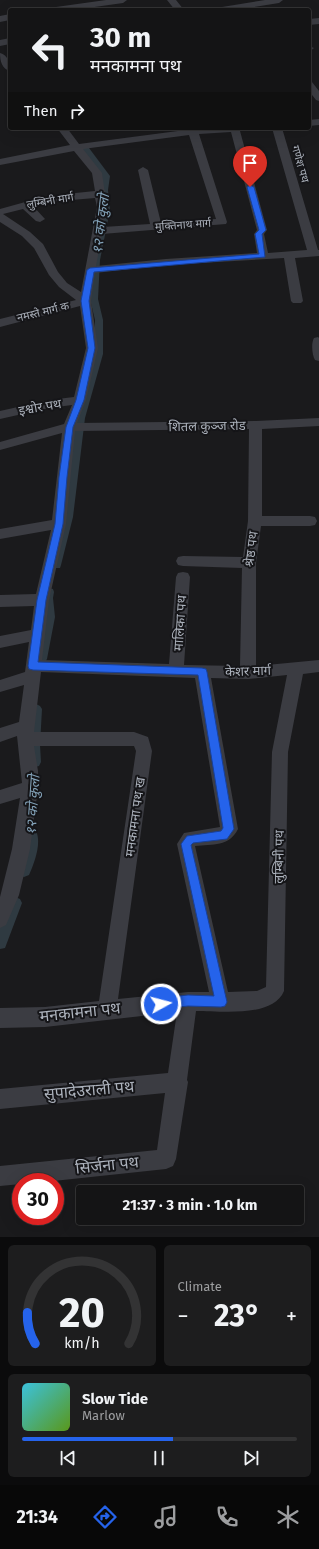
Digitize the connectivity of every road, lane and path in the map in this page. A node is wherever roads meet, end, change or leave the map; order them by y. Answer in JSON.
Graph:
{"nodes":[{"id":1,"x":123,"y":0,"type":"edge"},
{"id":2,"x":171,"y":0,"type":"edge"},
{"id":3,"x":279,"y":0,"type":"edge"},
{"id":4,"x":69,"y":8,"type":"edge"},
{"id":5,"x":178,"y":8,"type":"edge"},
{"id":6,"x":233,"y":8,"type":"edge"},
{"id":7,"x":0,"y":56,"type":"edge"},
{"id":8,"x":8,"y":66,"type":"edge"},
{"id":9,"x":311,"y":87,"type":"edge"},
{"id":10,"x":319,"y":98,"type":"edge"},
{"id":11,"x":64,"y":130,"type":"edge"},
{"id":12,"x":216,"y":130,"type":"edge"},
{"id":13,"x":240,"y":130,"type":"edge"},
{"id":14,"x":278,"y":130,"type":"edge"},
{"id":15,"x":193,"y":132,"type":"junction"},
{"id":16,"x":77,"y":147,"type":"junction"},
{"id":17,"x":0,"y":162,"type":"edge"},
{"id":18,"x":143,"y":170,"type":"dead end"},
{"id":19,"x":101,"y":194,"type":"junction"},
{"id":20,"x":25,"y":205,"type":"junction"},
{"id":21,"x":1,"y":217,"type":"edge"},
{"id":22,"x":40,"y":219,"type":"dead end"},
{"id":23,"x":156,"y":227,"type":"junction"},
{"id":24,"x":101,"y":231,"type":"junction"},
{"id":25,"x":316,"y":253,"type":"edge"},
{"id":26,"x":289,"y":254,"type":"junction"},
{"id":27,"x":263,"y":256,"type":"junction"},
{"id":28,"x":94,"y":270,"type":"junction"},
{"id":29,"x":297,"y":300,"type":"dead end"},
{"id":30,"x":85,"y":301,"type":"junction"},
{"id":31,"x":0,"y":323,"type":"edge"},
{"id":32,"x":318,"y":342,"type":"dead end"},
{"id":33,"x":319,"y":357,"type":"edge"},
{"id":34,"x":80,"y":400,"type":"junction"},
{"id":35,"x":0,"y":415,"type":"edge"},
{"id":36,"x":319,"y":422,"type":"edge"},
{"id":37,"x":256,"y":425,"type":"junction"},
{"id":38,"x":70,"y":427,"type":"junction"},
{"id":39,"x":0,"y":446,"type":"edge"},
{"id":40,"x":310,"y":520,"type":"dead end"},
{"id":41,"x":255,"y":521,"type":"junction"},
{"id":42,"x":59,"y":524,"type":"junction"},
{"id":43,"x":0,"y":534,"type":"edge"},
{"id":44,"x":183,"y":561,"type":"dead end"},
{"id":45,"x":249,"y":562,"type":"junction"},
{"id":46,"x":183,"y":577,"type":"dead end"},
{"id":47,"x":42,"y":600,"type":"junction"},
{"id":48,"x":0,"y":601,"type":"edge"},
{"id":49,"x":37,"y":635,"type":"junction"},
{"id":50,"x":0,"y":642,"type":"edge"},
{"id":51,"x":319,"y":666,"type":"edge"},
{"id":52,"x":37,"y":669,"type":"junction"},
{"id":53,"x":296,"y":669,"type":"junction"},
{"id":54,"x":176,"y":670,"type":"junction"},
{"id":55,"x":202,"y":672,"type":"junction"},
{"id":56,"x":248,"y":673,"type":"junction"},
{"id":57,"x":0,"y":686,"type":"edge"},
{"id":58,"x":26,"y":734,"type":"junction"},
{"id":59,"x":0,"y":735,"type":"edge"},
{"id":60,"x":30,"y":788,"type":"junction"},
{"id":61,"x":0,"y":797,"type":"edge"},
{"id":62,"x":0,"y":919,"type":"edge"},
{"id":63,"x":188,"y":1001,"type":"junction"},
{"id":64,"x":221,"y":1002,"type":"junction"},
{"id":65,"x":107,"y":1010,"type":"junction"},
{"id":66,"x":0,"y":1018,"type":"edge"},
{"id":67,"x":178,"y":1082,"type":"junction"},
{"id":68,"x":0,"y":1098,"type":"edge"},
{"id":69,"x":0,"y":1176,"type":"edge"}],
"edges":[{"from":1,"to":4,"type":"street"},
{"from":2,"to":5,"type":"street"},
{"from":3,"to":6,"type":"street"},
{"from":7,"to":8,"type":"street"},
{"from":9,"to":10,"type":"street"},
{"from":11,"to":16,"type":"street"},
{"from":12,"to":15,"type":"street"},
{"from":13,"to":27,"type":"street"},
{"from":14,"to":25,"type":"street","name":"गणेश पथ"},
{"from":15,"to":16,"type":"street"},
{"from":15,"to":23,"type":"street","name":"मुक्तिनाथ मार्ग"},
{"from":16,"to":17,"type":"street"},
{"from":16,"to":19,"type":"street"},
{"from":18,"to":23,"type":"street"},
{"from":19,"to":20,"type":"street","name":"लुम्बिनी मार्ग"},
{"from":19,"to":24,"type":"street"},
{"from":20,"to":21,"type":"street","name":"लुम्बिनी मार्ग"},
{"from":20,"to":22,"type":"street"},
{"from":21,"to":30,"type":"street"},
{"from":23,"to":24,"type":"street","name":"मुक्तिनाथ मार्ग"},
{"from":24,"to":28,"type":"street"},
{"from":25,"to":26,"type":"street"},
{"from":26,"to":27,"type":"street"},
{"from":26,"to":29,"type":"street"},
{"from":27,"to":28,"type":"street"},
{"from":28,"to":30,"type":"street"},
{"from":30,"to":31,"type":"street","name":"नमस्ते मार्ग क"},
{"from":30,"to":34,"type":"street"},
{"from":32,"to":33,"type":"street"},
{"from":34,"to":35,"type":"street","name":"इश्वोर पथ"},
{"from":34,"to":38,"type":"street"},
{"from":36,"to":37,"type":"street","name":"शितल कुञ्ज रोड"},
{"from":37,"to":38,"type":"street","name":"शितल कुञ्ज रोड"},
{"from":37,"to":41,"type":"street","name":"श्रेष्ठ पथ"},
{"from":38,"to":39,"type":"street","name":"शितल कुञ्ज रोड"},
{"from":38,"to":42,"type":"street"},
{"from":40,"to":41,"type":"street"},
{"from":41,"to":45,"type":"street","name":"श्रेष्ठ पथ"},
{"from":42,"to":43,"type":"street"},
{"from":42,"to":47,"type":"street"},
{"from":44,"to":45,"type":"street"},
{"from":45,"to":56,"type":"street","name":"श्रेष्ठ पथ"},
{"from":46,"to":54,"type":"street","name":"मालिका पथ"},
{"from":47,"to":48,"type":"street"},
{"from":47,"to":49,"type":"street"},
{"from":49,"to":50,"type":"street"},
{"from":49,"to":52,"type":"street"},
{"from":51,"to":53,"type":"street","name":"केशर मार्ग"},
{"from":52,"to":54,"type":"street","name":"केशर मार्ग"},
{"from":52,"to":57,"type":"street","name":"केशर मार्ग"},
{"from":52,"to":58,"type":"street"},
{"from":53,"to":56,"type":"street","name":"केशर मार्ग"},
{"from":53,"to":64,"type":"street","name":"लुम्बिनी पथ"},
{"from":54,"to":55,"type":"street","name":"केशर मार्ग"},
{"from":55,"to":56,"type":"street","name":"केशर मार्ग"},
{"from":55,"to":64,"type":"street"},
{"from":58,"to":59,"type":"street"},
{"from":58,"to":60,"type":"street"},
{"from":58,"to":65,"type":"street","name":"मनकामना पथ ख"},
{"from":60,"to":61,"type":"street"},
{"from":60,"to":62,"type":"street"},
{"from":63,"to":64,"type":"street","name":"मनकामना पथ"},
{"from":63,"to":65,"type":"street","name":"मनकामना पथ"},
{"from":63,"to":67,"type":"street"},
{"from":65,"to":66,"type":"street","name":"मनकामना पथ"},
{"from":67,"to":68,"type":"street","name":"सुपादेउराली पथ"},
{"from":67,"to":69,"type":"street","name":"सिर्जना पथ"}]}
